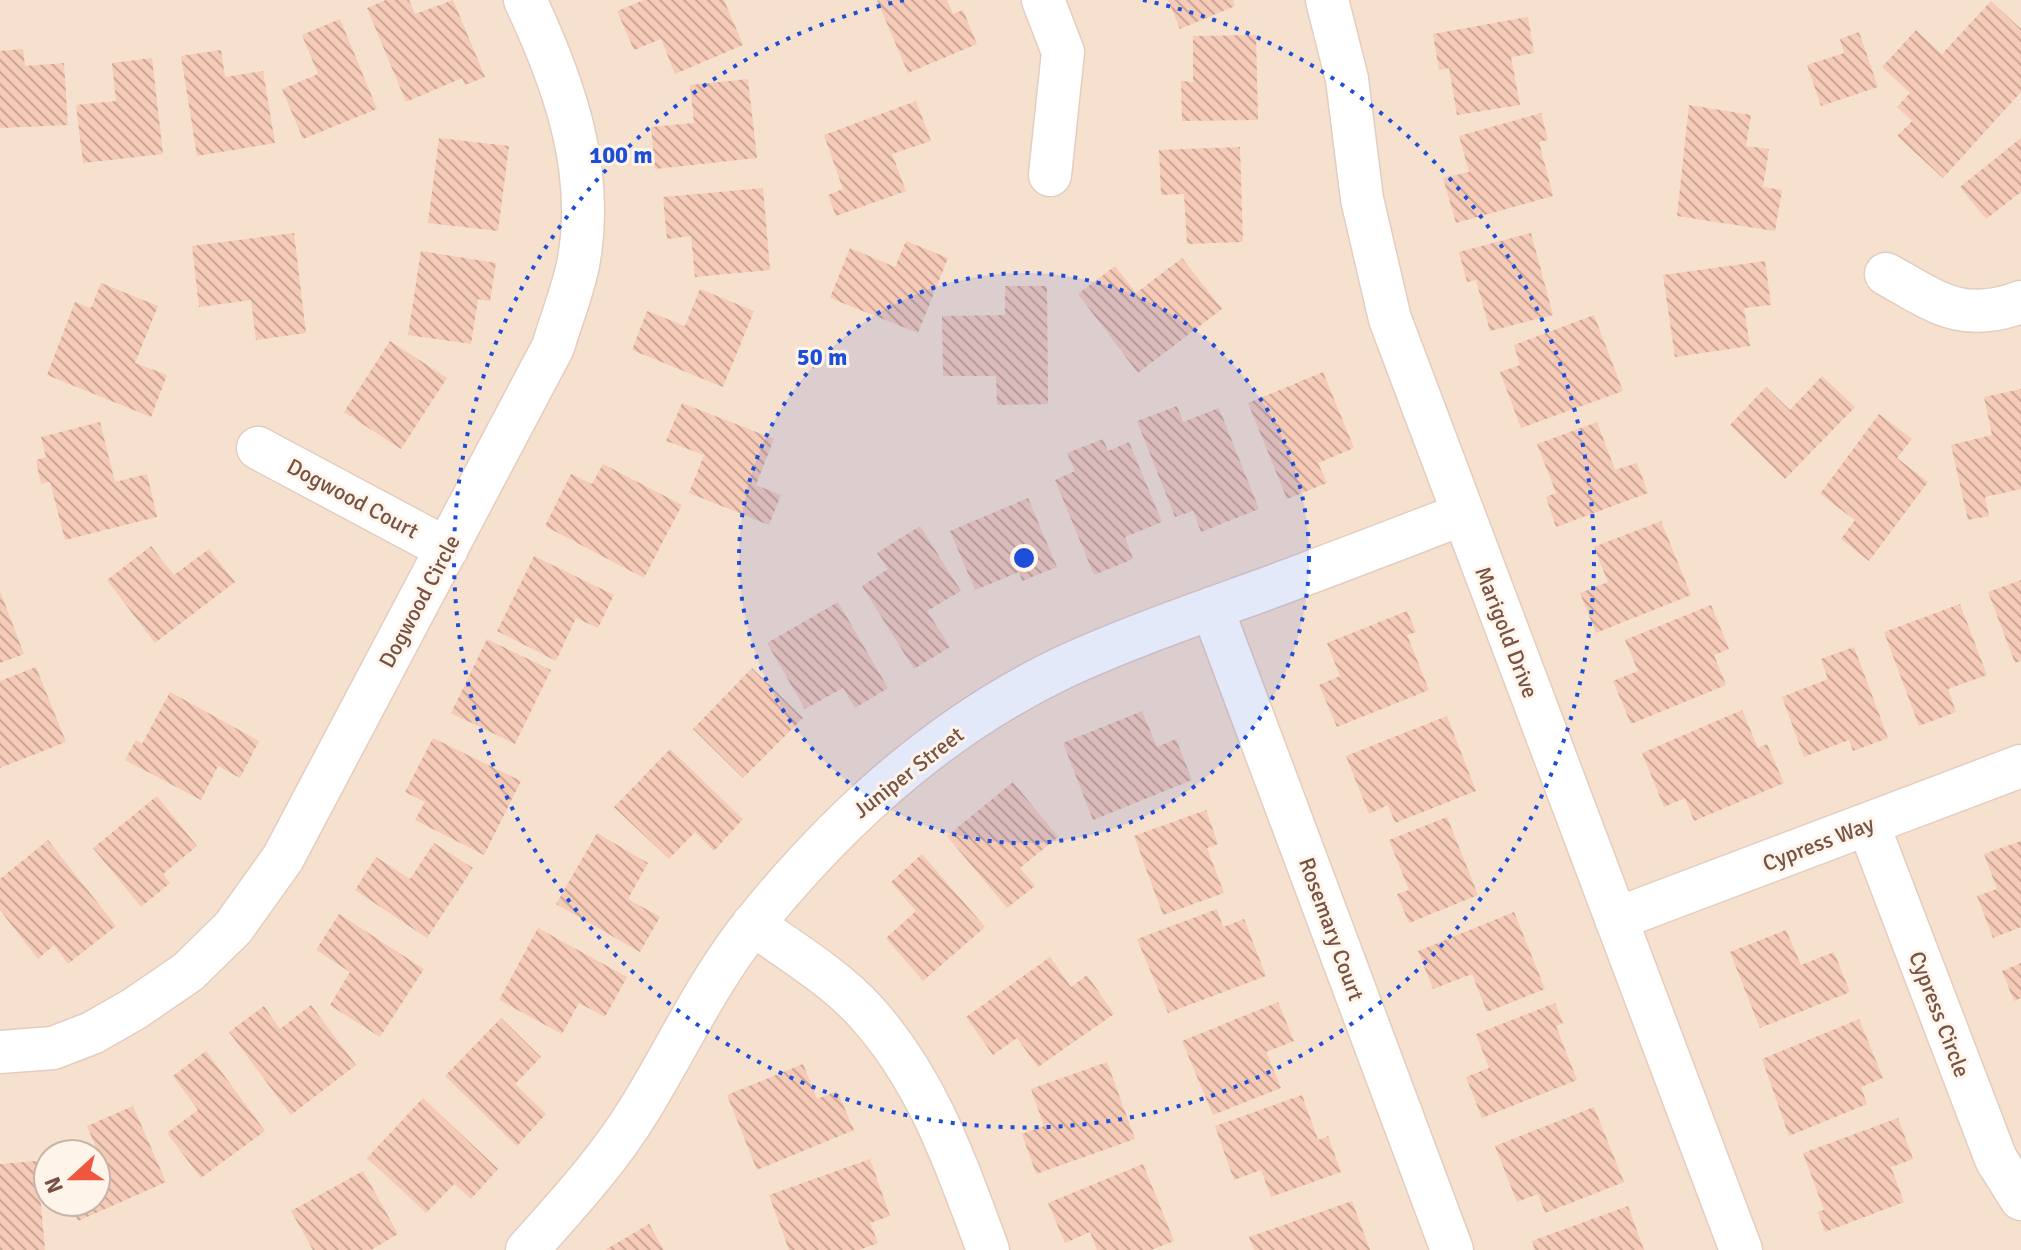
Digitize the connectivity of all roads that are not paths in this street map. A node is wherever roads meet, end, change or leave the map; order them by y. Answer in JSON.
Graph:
{"nodes":[{"id":1,"x":525,"y":0,"type":"edge"},
{"id":2,"x":1043,"y":0,"type":"edge"},
{"id":3,"x":1327,"y":0,"type":"edge"},
{"id":4,"x":1050,"y":175,"type":"dead end"},
{"id":5,"x":1886,"y":274,"type":"dead end"},
{"id":6,"x":2021,"y":302,"type":"edge"},
{"id":7,"x":258,"y":448,"type":"dead end"},
{"id":8,"x":1463,"y":514,"type":"junction"},
{"id":9,"x":447,"y":549,"type":"junction"},
{"id":10,"x":1212,"y":608,"type":"junction"},
{"id":11,"x":2021,"y":766,"type":"edge"},
{"id":12,"x":1868,"y":824,"type":"junction"},
{"id":13,"x":1616,"y":919,"type":"junction"},
{"id":14,"x":753,"y":924,"type":"junction"},
{"id":15,"x":0,"y":1052,"type":"edge"},
{"id":16,"x":2021,"y":1199,"type":"edge"},
{"id":17,"x":527,"y":1250,"type":"edge"},
{"id":18,"x":988,"y":1250,"type":"edge"},
{"id":19,"x":1452,"y":1250,"type":"edge"},
{"id":20,"x":1741,"y":1250,"type":"edge"}],
"edges":[{"from":1,"to":9,"type":"street","name":"Dogwood Circle"},
{"from":2,"to":4,"type":"street"},
{"from":3,"to":8,"type":"street","name":"Marigold Drive"},
{"from":5,"to":6,"type":"street"},
{"from":7,"to":9,"type":"street","name":"Dogwood Court"},
{"from":8,"to":10,"type":"street","name":"Juniper Street"},
{"from":8,"to":13,"type":"street","name":"Marigold Drive"},
{"from":9,"to":15,"type":"street","name":"Dogwood Circle"},
{"from":10,"to":14,"type":"street","name":"Juniper Street"},
{"from":10,"to":19,"type":"street","name":"Rosemary Court"},
{"from":11,"to":12,"type":"street","name":"Cypress Way"},
{"from":12,"to":13,"type":"street","name":"Cypress Way"},
{"from":12,"to":16,"type":"street","name":"Cypress Circle"},
{"from":13,"to":20,"type":"street","name":"Marigold Drive"},
{"from":14,"to":17,"type":"street","name":"Juniper Street"},
{"from":14,"to":18,"type":"street"}]}
